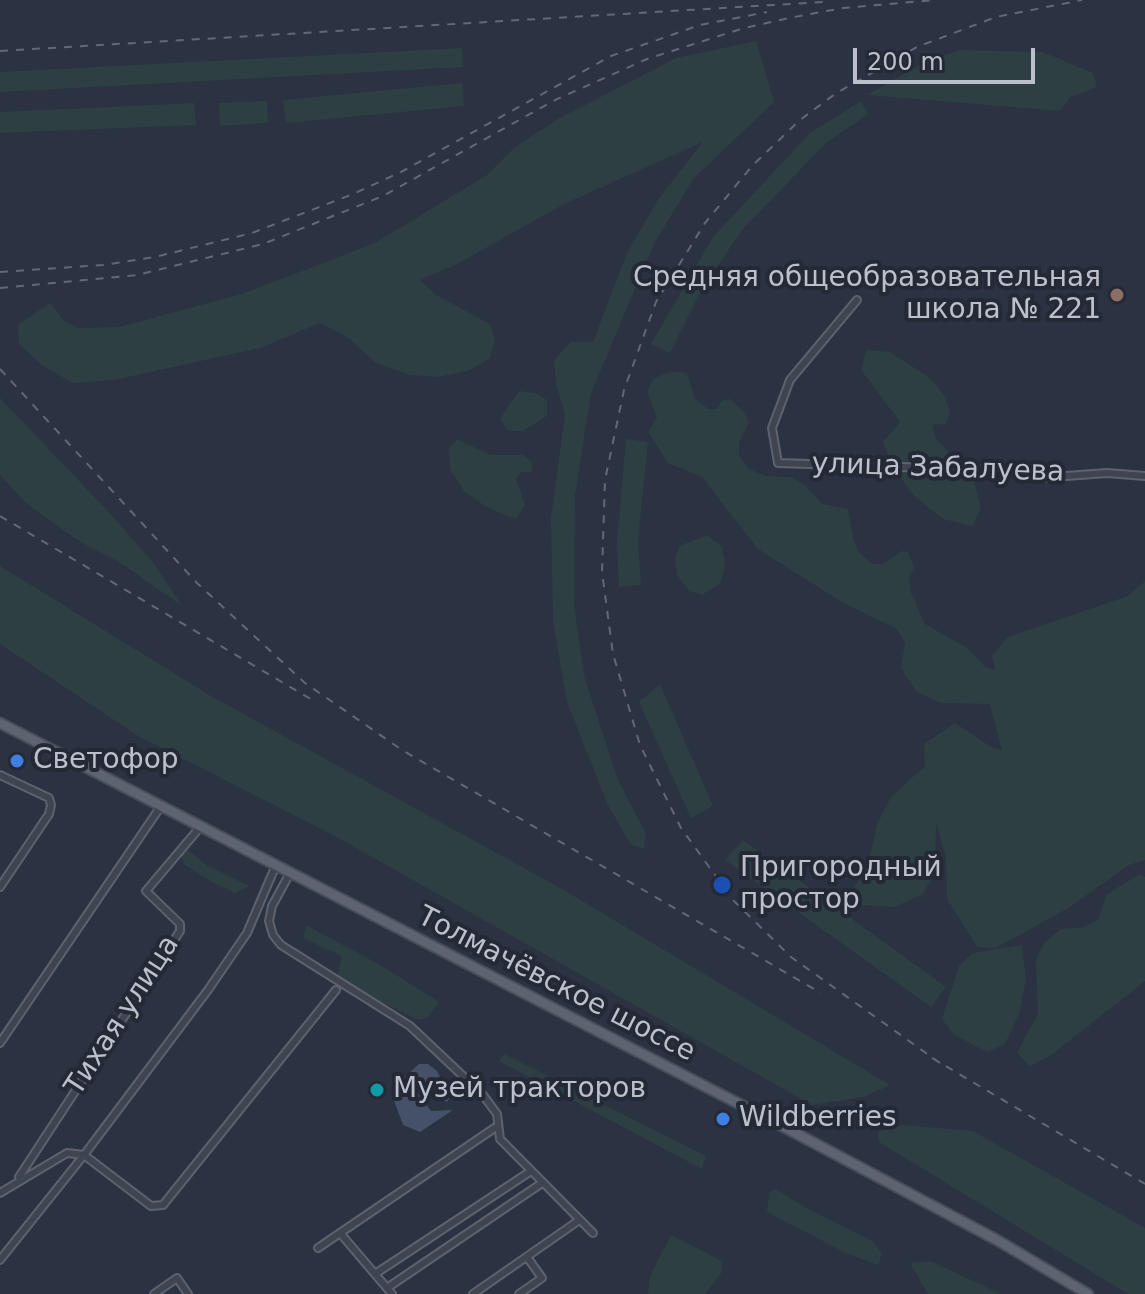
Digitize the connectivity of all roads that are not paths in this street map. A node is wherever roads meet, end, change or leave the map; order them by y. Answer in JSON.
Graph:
{"nodes":[{"id":1,"x":857,"y":300,"type":"dead end"},
{"id":2,"x":1145,"y":476,"type":"edge"},
{"id":3,"x":1,"y":725,"type":"edge"},
{"id":4,"x":0,"y":775,"type":"edge"},
{"id":5,"x":161,"y":806,"type":"junction"},
{"id":6,"x":201,"y":826,"type":"junction"},
{"id":7,"x":276,"y":865,"type":"junction"},
{"id":8,"x":290,"y":873,"type":"junction"},
{"id":9,"x":0,"y":887,"type":"edge"},
{"id":10,"x":336,"y":990,"type":"dead end"},
{"id":11,"x":0,"y":1043,"type":"edge"},
{"id":12,"x":496,"y":1127,"type":"junction"},
{"id":13,"x":84,"y":1155,"type":"junction"},
{"id":14,"x":531,"y":1171,"type":"junction"},
{"id":15,"x":17,"y":1180,"type":"junction"},
{"id":16,"x":542,"y":1183,"type":"junction"},
{"id":17,"x":0,"y":1193,"type":"edge"},
{"id":18,"x":478,"y":1206,"type":"junction"},
{"id":19,"x":487,"y":1219,"type":"junction"},
{"id":20,"x":578,"y":1221,"type":"junction"},
{"id":21,"x":340,"y":1233,"type":"junction"},
{"id":22,"x":593,"y":1233,"type":"dead end"},
{"id":23,"x":429,"y":1238,"type":"junction"},
{"id":24,"x":318,"y":1248,"type":"dead end"},
{"id":25,"x":439,"y":1252,"type":"junction"},
{"id":26,"x":527,"y":1257,"type":"junction"},
{"id":27,"x":0,"y":1260,"type":"edge"},
{"id":28,"x":375,"y":1274,"type":"junction"},
{"id":29,"x":390,"y":1291,"type":"edge"},
{"id":30,"x":154,"y":1294,"type":"edge"},
{"id":31,"x":188,"y":1294,"type":"edge"},
{"id":32,"x":473,"y":1294,"type":"edge"},
{"id":33,"x":519,"y":1294,"type":"edge"},
{"id":34,"x":1088,"y":1294,"type":"edge"}],
"edges":[{"from":1,"to":2,"type":"street","name":"улица Забалуева"},
{"from":3,"to":5,"type":"main road","name":"Толмачёвское шоссе"},
{"from":4,"to":9,"type":"street"},
{"from":5,"to":6,"type":"main road","name":"Толмачёвское шоссе"},
{"from":5,"to":11,"type":"street"},
{"from":6,"to":7,"type":"main road","name":"Толмачёвское шоссе"},
{"from":6,"to":15,"type":"street","name":"Тихая улица"},
{"from":7,"to":8,"type":"main road","name":"Толмачёвское шоссе"},
{"from":7,"to":13,"type":"street"},
{"from":8,"to":12,"type":"street"},
{"from":8,"to":34,"type":"main road","name":"Толмачёвское шоссе"},
{"from":10,"to":13,"type":"street"},
{"from":12,"to":14,"type":"street"},
{"from":12,"to":21,"type":"street"},
{"from":13,"to":15,"type":"street"},
{"from":13,"to":27,"type":"street"},
{"from":14,"to":16,"type":"street"},
{"from":14,"to":18,"type":"street"},
{"from":15,"to":17,"type":"street"},
{"from":16,"to":19,"type":"street"},
{"from":16,"to":20,"type":"street"},
{"from":18,"to":19,"type":"street"},
{"from":18,"to":23,"type":"street"},
{"from":19,"to":25,"type":"street"},
{"from":20,"to":22,"type":"street"},
{"from":20,"to":26,"type":"street"},
{"from":21,"to":24,"type":"street"},
{"from":21,"to":28,"type":"street"},
{"from":23,"to":25,"type":"street"},
{"from":23,"to":28,"type":"street"},
{"from":25,"to":29,"type":"street"},
{"from":26,"to":32,"type":"street"},
{"from":26,"to":33,"type":"street"},
{"from":28,"to":29,"type":"street"},
{"from":30,"to":31,"type":"street"}]}
